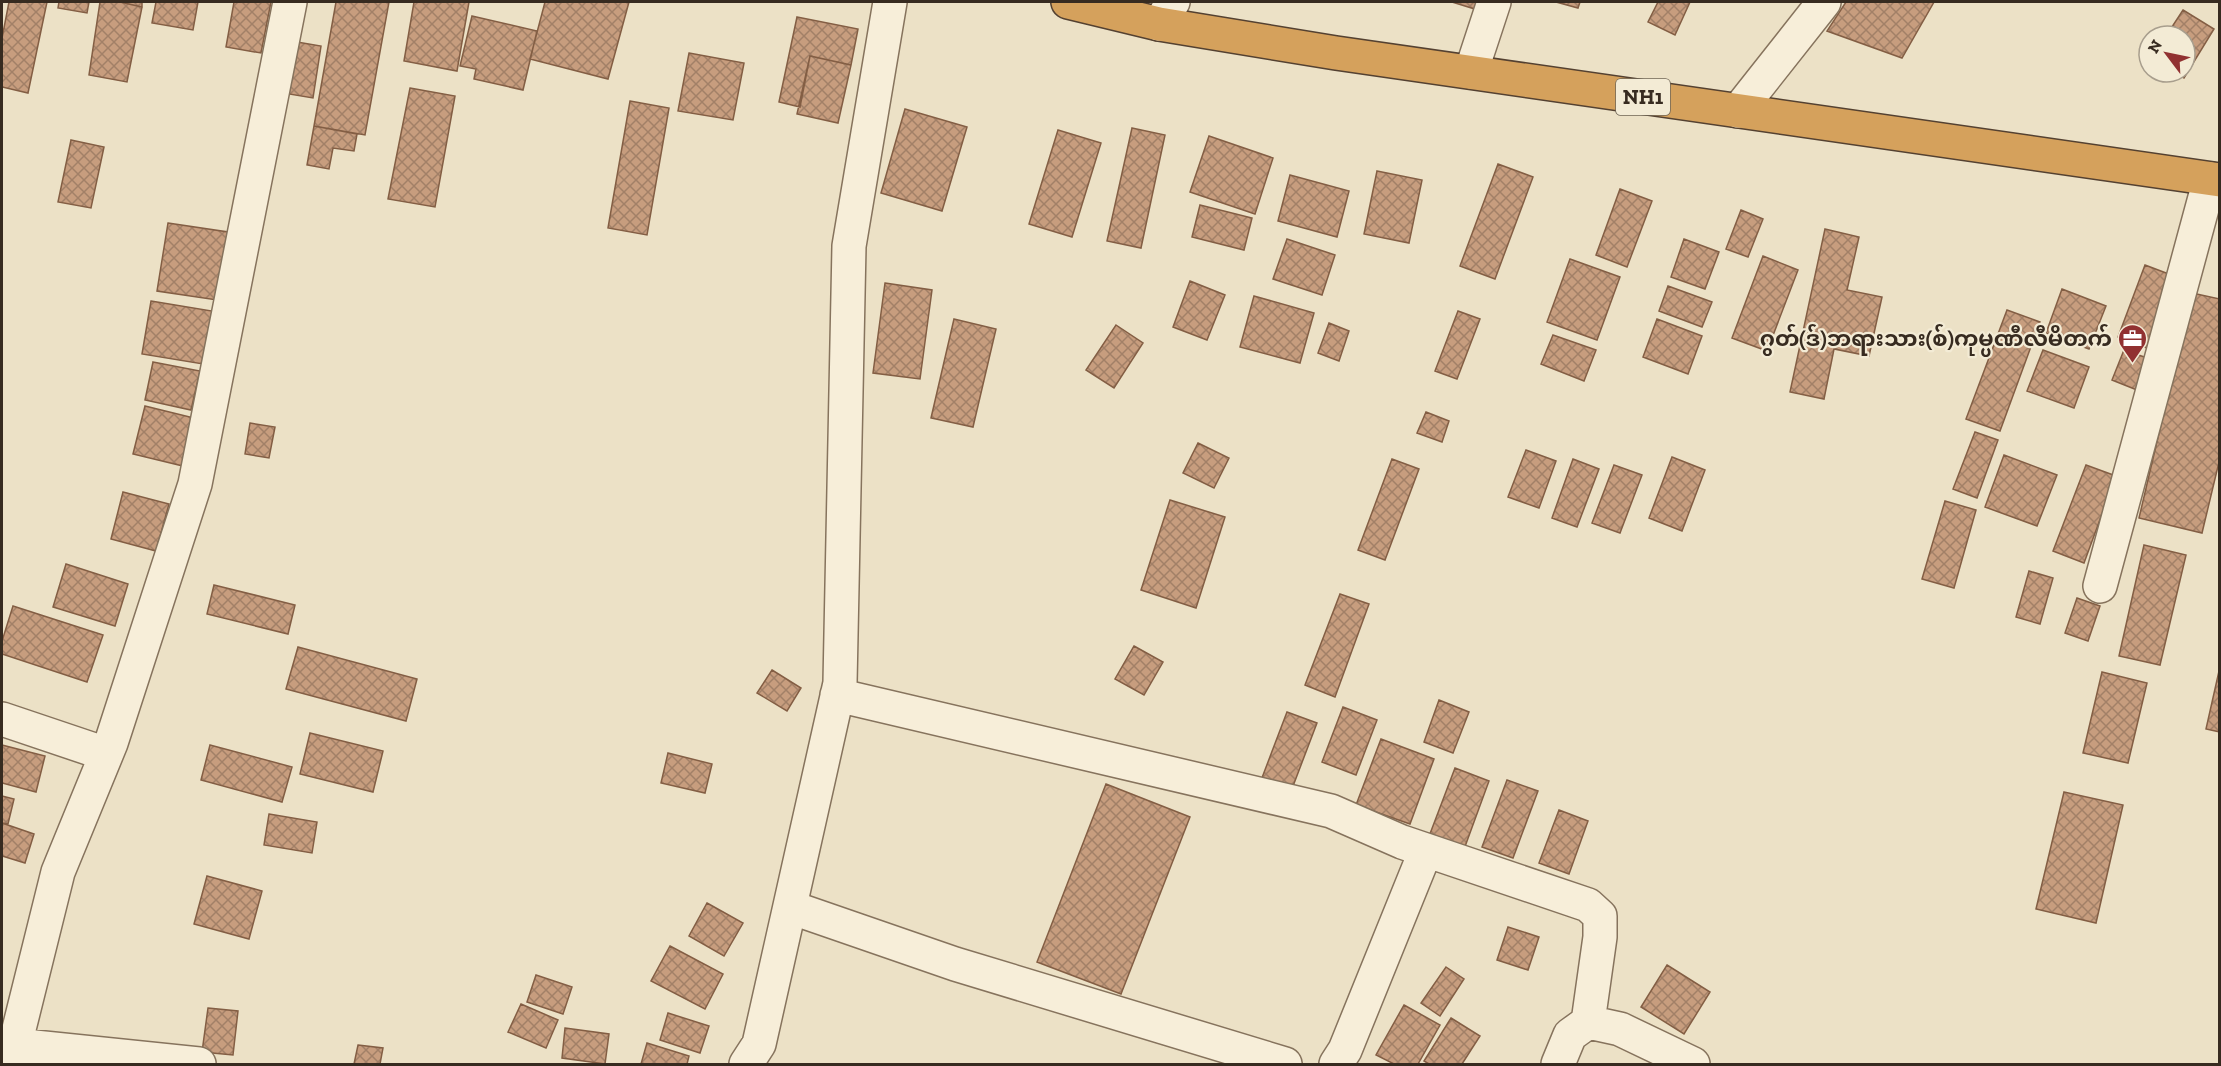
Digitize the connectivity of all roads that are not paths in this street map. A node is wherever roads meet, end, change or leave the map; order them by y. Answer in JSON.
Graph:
{"nodes":[{"id":1,"x":290,"y":2,"type":"edge"},
{"id":2,"x":890,"y":2,"type":"edge"},
{"id":3,"x":1068,"y":2,"type":"edge"},
{"id":4,"x":1494,"y":2,"type":"edge"},
{"id":5,"x":1824,"y":2,"type":"edge"},
{"id":6,"x":1166,"y":13,"type":"edge"},
{"id":7,"x":1471,"y":72,"type":"junction"},
{"id":8,"x":1738,"y":111,"type":"junction"},
{"id":9,"x":2215,"y":180,"type":"edge"},
{"id":10,"x":2100,"y":586,"type":"dead end"},
{"id":11,"x":837,"y":695,"type":"junction"},
{"id":12,"x":2,"y":718,"type":"edge"},
{"id":13,"x":106,"y":754,"type":"junction"},
{"id":14,"x":1426,"y":850,"type":"junction"},
{"id":15,"x":790,"y":907,"type":"junction"},
{"id":16,"x":1588,"y":1022,"type":"junction"},
{"id":17,"x":14,"y":1055,"type":"edge"},
{"id":18,"x":199,"y":1065,"type":"edge"},
{"id":19,"x":746,"y":1065,"type":"edge"},
{"id":20,"x":1285,"y":1065,"type":"edge"},
{"id":21,"x":1336,"y":1065,"type":"edge"},
{"id":22,"x":1558,"y":1065,"type":"edge"},
{"id":23,"x":1693,"y":1065,"type":"edge"}],
"edges":[{"from":1,"to":13,"type":"street"},
{"from":2,"to":11,"type":"street"},
{"from":3,"to":6,"type":"highway","number":"NH1"},
{"from":4,"to":7,"type":"street"},
{"from":5,"to":8,"type":"street"},
{"from":6,"to":7,"type":"highway","number":"NH1"},
{"from":7,"to":8,"type":"highway","number":"NH1"},
{"from":8,"to":9,"type":"highway","number":"NH1"},
{"from":9,"to":10,"type":"street"},
{"from":11,"to":14,"type":"street"},
{"from":11,"to":15,"type":"street"},
{"from":12,"to":13,"type":"street"},
{"from":13,"to":17,"type":"street"},
{"from":14,"to":16,"type":"street"},
{"from":14,"to":21,"type":"street"},
{"from":15,"to":19,"type":"street"},
{"from":15,"to":20,"type":"street"},
{"from":16,"to":22,"type":"street"},
{"from":16,"to":23,"type":"street"},
{"from":17,"to":18,"type":"street"}]}
